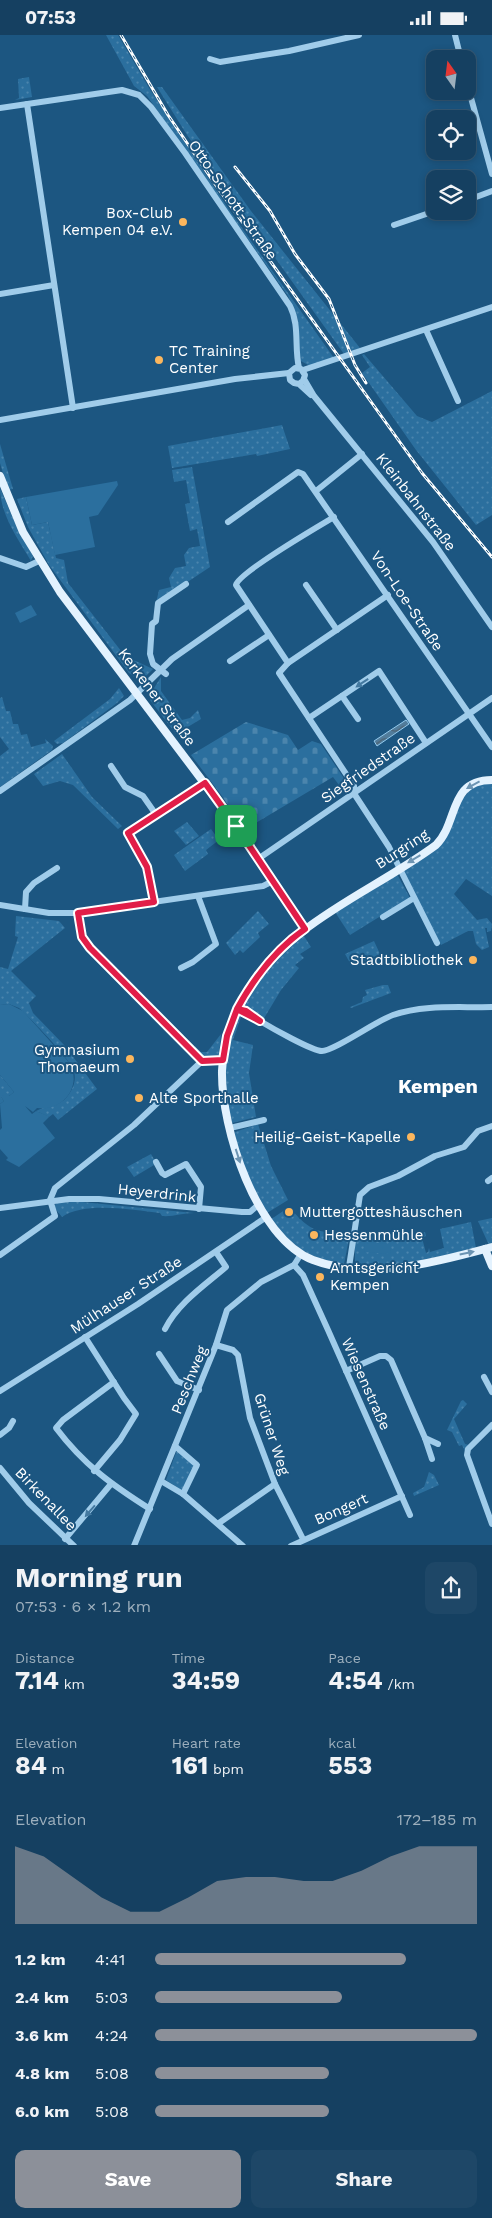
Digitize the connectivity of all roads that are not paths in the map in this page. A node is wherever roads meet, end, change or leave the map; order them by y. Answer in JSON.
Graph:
{"nodes":[{"id":1,"x":359,"y":35,"type":"edge"},
{"id":2,"x":455,"y":35,"type":"edge"},
{"id":3,"x":459,"y":50,"type":"edge"},
{"id":4,"x":210,"y":59,"type":"dead end"},
{"id":5,"x":472,"y":100,"type":"edge"},
{"id":6,"x":27,"y":104,"type":"junction"},
{"id":7,"x":0,"y":108,"type":"edge"},
{"id":8,"x":492,"y":174,"type":"edge"},
{"id":9,"x":492,"y":191,"type":"edge"},
{"id":10,"x":476,"y":197,"type":"edge"},
{"id":11,"x":426,"y":214,"type":"edge"},
{"id":12,"x":394,"y":225,"type":"dead end"},
{"id":13,"x":54,"y":285,"type":"junction"},
{"id":14,"x":0,"y":294,"type":"edge"},
{"id":15,"x":492,"y":307,"type":"edge"},
{"id":16,"x":426,"y":329,"type":"junction"},
{"id":17,"x":298,"y":375,"type":"junction"},
{"id":18,"x":458,"y":401,"type":"dead end"},
{"id":19,"x":73,"y":408,"type":"junction"},
{"id":20,"x":0,"y":420,"type":"edge"},
{"id":21,"x":362,"y":454,"type":"junction"},
{"id":22,"x":0,"y":476,"type":"edge"},
{"id":23,"x":316,"y":491,"type":"junction"},
{"id":24,"x":334,"y":517,"type":"junction"},
{"id":25,"x":228,"y":521,"type":"dead end"},
{"id":26,"x":0,"y":558,"type":"edge"},
{"id":27,"x":39,"y":561,"type":"junction"},
{"id":28,"x":186,"y":584,"type":"dead end"},
{"id":29,"x":306,"y":585,"type":"dead end"},
{"id":30,"x":388,"y":595,"type":"junction"},
{"id":31,"x":249,"y":605,"type":"junction"},
{"id":32,"x":492,"y":627,"type":"edge"},
{"id":33,"x":337,"y":630,"type":"junction"},
{"id":34,"x":269,"y":635,"type":"junction"},
{"id":35,"x":230,"y":661,"type":"dead end"},
{"id":36,"x":288,"y":663,"type":"junction"},
{"id":37,"x":163,"y":672,"type":"junction"},
{"id":38,"x":138,"y":694,"type":"junction"},
{"id":39,"x":342,"y":696,"type":"junction"},
{"id":40,"x":492,"y":697,"type":"edge"},
{"id":41,"x":468,"y":714,"type":"junction"},
{"id":42,"x":308,"y":718,"type":"junction"},
{"id":43,"x":358,"y":719,"type":"dead end"},
{"id":44,"x":426,"y":743,"type":"junction"},
{"id":45,"x":492,"y":747,"type":"edge"},
{"id":46,"x":111,"y":767,"type":"dead end"},
{"id":47,"x":492,"y":780,"type":"edge"},
{"id":48,"x":205,"y":783,"type":"junction"},
{"id":49,"x":0,"y":791,"type":"edge"},
{"id":50,"x":354,"y":792,"type":"junction"},
{"id":51,"x":156,"y":816,"type":"junction"},
{"id":52,"x":258,"y":859,"type":"junction"},
{"id":53,"x":400,"y":867,"type":"junction"},
{"id":54,"x":57,"y":868,"type":"dead end"},
{"id":55,"x":273,"y":881,"type":"junction"},
{"id":56,"x":198,"y":896,"type":"junction"},
{"id":57,"x":414,"y":898,"type":"junction"},
{"id":58,"x":154,"y":902,"type":"junction"},
{"id":59,"x":0,"y":905,"type":"edge"},
{"id":60,"x":25,"y":909,"type":"junction"},
{"id":61,"x":78,"y":913,"type":"junction"},
{"id":62,"x":383,"y":917,"type":"dead end"},
{"id":63,"x":305,"y":929,"type":"junction"},
{"id":64,"x":437,"y":943,"type":"dead end"},
{"id":65,"x":182,"y":968,"type":"dead end"},
{"id":66,"x":492,"y":1007,"type":"edge"},
{"id":67,"x":237,"y":1009,"type":"junction"},
{"id":68,"x":223,"y":1060,"type":"junction"},
{"id":69,"x":202,"y":1061,"type":"junction"},
{"id":70,"x":264,"y":1120,"type":"dead end"},
{"id":71,"x":492,"y":1126,"type":"edge"},
{"id":72,"x":230,"y":1128,"type":"junction"},
{"id":73,"x":156,"y":1161,"type":"dead end"},
{"id":74,"x":50,"y":1200,"type":"junction"},
{"id":75,"x":258,"y":1205,"type":"junction"},
{"id":76,"x":0,"y":1208,"type":"edge"},
{"id":77,"x":199,"y":1209,"type":"junction"},
{"id":78,"x":265,"y":1218,"type":"junction"},
{"id":79,"x":489,"y":1248,"type":"edge"},
{"id":80,"x":216,"y":1251,"type":"junction"},
{"id":81,"x":301,"y":1254,"type":"junction"},
{"id":82,"x":0,"y":1255,"type":"edge"},
{"id":83,"x":294,"y":1265,"type":"junction"},
{"id":84,"x":492,"y":1266,"type":"edge"},
{"id":85,"x":349,"y":1267,"type":"junction"},
{"id":86,"x":165,"y":1329,"type":"dead end"},
{"id":87,"x":84,"y":1337,"type":"junction"},
{"id":88,"x":216,"y":1345,"type":"junction"},
{"id":89,"x":159,"y":1354,"type":"dead end"},
{"id":90,"x":346,"y":1371,"type":"junction"},
{"id":91,"x":488,"y":1381,"type":"edge"},
{"id":92,"x":114,"y":1382,"type":"junction"},
{"id":93,"x":198,"y":1390,"type":"junction"},
{"id":94,"x":0,"y":1391,"type":"edge"},
{"id":95,"x":492,"y":1392,"type":"edge"},
{"id":96,"x":13,"y":1421,"type":"dead end"},
{"id":97,"x":492,"y":1425,"type":"edge"},
{"id":98,"x":0,"y":1435,"type":"edge"},
{"id":99,"x":425,"y":1438,"type":"junction"},
{"id":100,"x":438,"y":1444,"type":"dead end"},
{"id":101,"x":175,"y":1446,"type":"junction"},
{"id":102,"x":432,"y":1459,"type":"dead end"},
{"id":103,"x":0,"y":1468,"type":"edge"},
{"id":104,"x":94,"y":1471,"type":"junction"},
{"id":105,"x":161,"y":1481,"type":"junction"},
{"id":106,"x":111,"y":1484,"type":"junction"},
{"id":107,"x":275,"y":1484,"type":"junction"},
{"id":108,"x":183,"y":1495,"type":"junction"},
{"id":109,"x":402,"y":1496,"type":"junction"},
{"id":110,"x":150,"y":1509,"type":"junction"},
{"id":111,"x":410,"y":1515,"type":"dead end"},
{"id":112,"x":218,"y":1523,"type":"junction"},
{"id":113,"x":492,"y":1524,"type":"edge"},
{"id":114,"x":65,"y":1539,"type":"junction"},
{"id":115,"x":303,"y":1539,"type":"junction"},
{"id":116,"x":74,"y":1545,"type":"edge"},
{"id":117,"x":134,"y":1545,"type":"edge"},
{"id":118,"x":243,"y":1545,"type":"edge"},
{"id":119,"x":291,"y":1545,"type":"edge"}],
"edges":[{"from":1,"to":4,"type":"street"},
{"from":2,"to":3,"type":"street"},
{"from":5,"to":8,"type":"street"},
{"from":6,"to":7,"type":"street"},
{"from":6,"to":13,"type":"street"},
{"from":6,"to":17,"type":"street","name":"Otto-Schott-Straße"},
{"from":9,"to":10,"type":"street"},
{"from":11,"to":12,"type":"street"},
{"from":13,"to":14,"type":"street"},
{"from":13,"to":19,"type":"street"},
{"from":15,"to":16,"type":"street"},
{"from":16,"to":17,"type":"street"},
{"from":16,"to":18,"type":"street"},
{"from":17,"to":19,"type":"street"},
{"from":17,"to":21,"type":"street","name":"Kleinbahnstraße"},
{"from":19,"to":20,"type":"street"},
{"from":21,"to":23,"type":"street"},
{"from":21,"to":32,"type":"street","name":"Kleinbahnstraße"},
{"from":22,"to":27,"type":"main road","name":"Kerkener Straße"},
{"from":23,"to":24,"type":"street","name":"Von-Loe-Straße"},
{"from":23,"to":25,"type":"street","name":"Von-Loe-Straße"},
{"from":24,"to":30,"type":"street","name":"Von-Loe-Straße"},
{"from":24,"to":31,"type":"street"},
{"from":26,"to":27,"type":"street"},
{"from":27,"to":38,"type":"main road","name":"Kerkener Straße"},
{"from":28,"to":37,"type":"street"},
{"from":29,"to":33,"type":"street"},
{"from":30,"to":33,"type":"street"},
{"from":30,"to":41,"type":"street","name":"Von-Loe-Straße"},
{"from":31,"to":34,"type":"street"},
{"from":31,"to":37,"type":"street"},
{"from":33,"to":36,"type":"street"},
{"from":34,"to":35,"type":"street"},
{"from":34,"to":36,"type":"street"},
{"from":36,"to":42,"type":"street"},
{"from":37,"to":38,"type":"street"},
{"from":38,"to":48,"type":"main road","name":"Kerkener Straße"},
{"from":38,"to":49,"type":"street"},
{"from":39,"to":42,"type":"street"},
{"from":39,"to":43,"type":"street"},
{"from":44,"to":39,"type":"street","one_way":true},
{"from":40,"to":41,"type":"street","name":"Siegfriedstraße"},
{"from":41,"to":44,"type":"street","name":"Siegfriedstraße"},
{"from":41,"to":45,"type":"street","name":"Von-Loe-Straße"},
{"from":42,"to":50,"type":"street"},
{"from":44,"to":50,"type":"street","name":"Siegfriedstraße"},
{"from":46,"to":51,"type":"street"},
{"from":47,"to":53,"type":"main road","name":"Burgring","one_way":true},
{"from":48,"to":51,"type":"street"},
{"from":48,"to":52,"type":"main road","name":"Kerkener Straße"},
{"from":50,"to":52,"type":"street","name":"Siegfriedstraße"},
{"from":50,"to":53,"type":"street"},
{"from":51,"to":58,"type":"street"},
{"from":52,"to":55,"type":"main road","name":"Kerkener Straße"},
{"from":53,"to":57,"type":"street"},
{"from":53,"to":63,"type":"main road","name":"Burgring"},
{"from":54,"to":60,"type":"street"},
{"from":55,"to":56,"type":"street"},
{"from":55,"to":63,"type":"main road","name":"Kerkener Straße"},
{"from":56,"to":58,"type":"street"},
{"from":56,"to":65,"type":"street"},
{"from":57,"to":62,"type":"street"},
{"from":57,"to":64,"type":"street"},
{"from":58,"to":61,"type":"street"},
{"from":59,"to":60,"type":"street"},
{"from":60,"to":61,"type":"street"},
{"from":61,"to":69,"type":"street"},
{"from":63,"to":67,"type":"main road","name":"Burgring"},
{"from":66,"to":67,"type":"street"},
{"from":67,"to":68,"type":"main road","name":"Burgring"},
{"from":68,"to":69,"type":"street"},
{"from":68,"to":72,"type":"main road","name":"Burgring"},
{"from":69,"to":74,"type":"street"},
{"from":70,"to":72,"type":"street"},
{"from":71,"to":85,"type":"street"},
{"from":72,"to":75,"type":"main road","name":"Burgring","one_way":true},
{"from":73,"to":77,"type":"street"},
{"from":74,"to":76,"type":"street","name":"Heyerdrink"},
{"from":74,"to":77,"type":"street","name":"Heyerdrink"},
{"from":74,"to":82,"type":"street"},
{"from":75,"to":77,"type":"street","name":"Heyerdrink"},
{"from":75,"to":78,"type":"main road","name":"Burgring"},
{"from":78,"to":80,"type":"street","name":"Mülhauser Straße"},
{"from":78,"to":81,"type":"main road","name":"Burgring"},
{"from":79,"to":84,"type":"main road"},
{"from":85,"to":79,"type":"main road","name":"Burgring","one_way":true},
{"from":80,"to":86,"type":"street"},
{"from":80,"to":87,"type":"street","name":"Mülhauser Straße"},
{"from":81,"to":83,"type":"street"},
{"from":81,"to":85,"type":"main road","name":"Burgring"},
{"from":83,"to":88,"type":"street","name":"Peschweg"},
{"from":83,"to":90,"type":"street","name":"Wiesenstraße"},
{"from":87,"to":92,"type":"street"},
{"from":87,"to":94,"type":"street","name":"Mülhauser Straße"},
{"from":88,"to":93,"type":"street","name":"Peschweg"},
{"from":88,"to":107,"type":"street","name":"Grüner Weg"},
{"from":89,"to":93,"type":"street"},
{"from":90,"to":99,"type":"street"},
{"from":90,"to":109,"type":"street","name":"Wiesenstraße"},
{"from":91,"to":95,"type":"street"},
{"from":92,"to":104,"type":"street"},
{"from":92,"to":104,"type":"street"},
{"from":93,"to":101,"type":"street","name":"Peschweg"},
{"from":96,"to":98,"type":"street"},
{"from":97,"to":113,"type":"street"},
{"from":99,"to":100,"type":"street"},
{"from":99,"to":102,"type":"street"},
{"from":101,"to":105,"type":"street","name":"Peschweg"},
{"from":101,"to":108,"type":"street"},
{"from":103,"to":114,"type":"street","name":"Birkenallee"},
{"from":104,"to":106,"type":"street"},
{"from":105,"to":108,"type":"street"},
{"from":105,"to":110,"type":"street","name":"Peschweg"},
{"from":106,"to":110,"type":"street"},
{"from":106,"to":114,"type":"street","one_way":true},
{"from":107,"to":112,"type":"street"},
{"from":107,"to":115,"type":"street","name":"Grüner Weg"},
{"from":108,"to":112,"type":"street"},
{"from":109,"to":111,"type":"street","name":"Wiesenstraße"},
{"from":109,"to":115,"type":"street","name":"Bongert"},
{"from":110,"to":117,"type":"street","name":"Peschweg"},
{"from":112,"to":118,"type":"street"},
{"from":114,"to":116,"type":"street","name":"Birkenallee"},
{"from":115,"to":119,"type":"street","name":"Bongert"}]}
